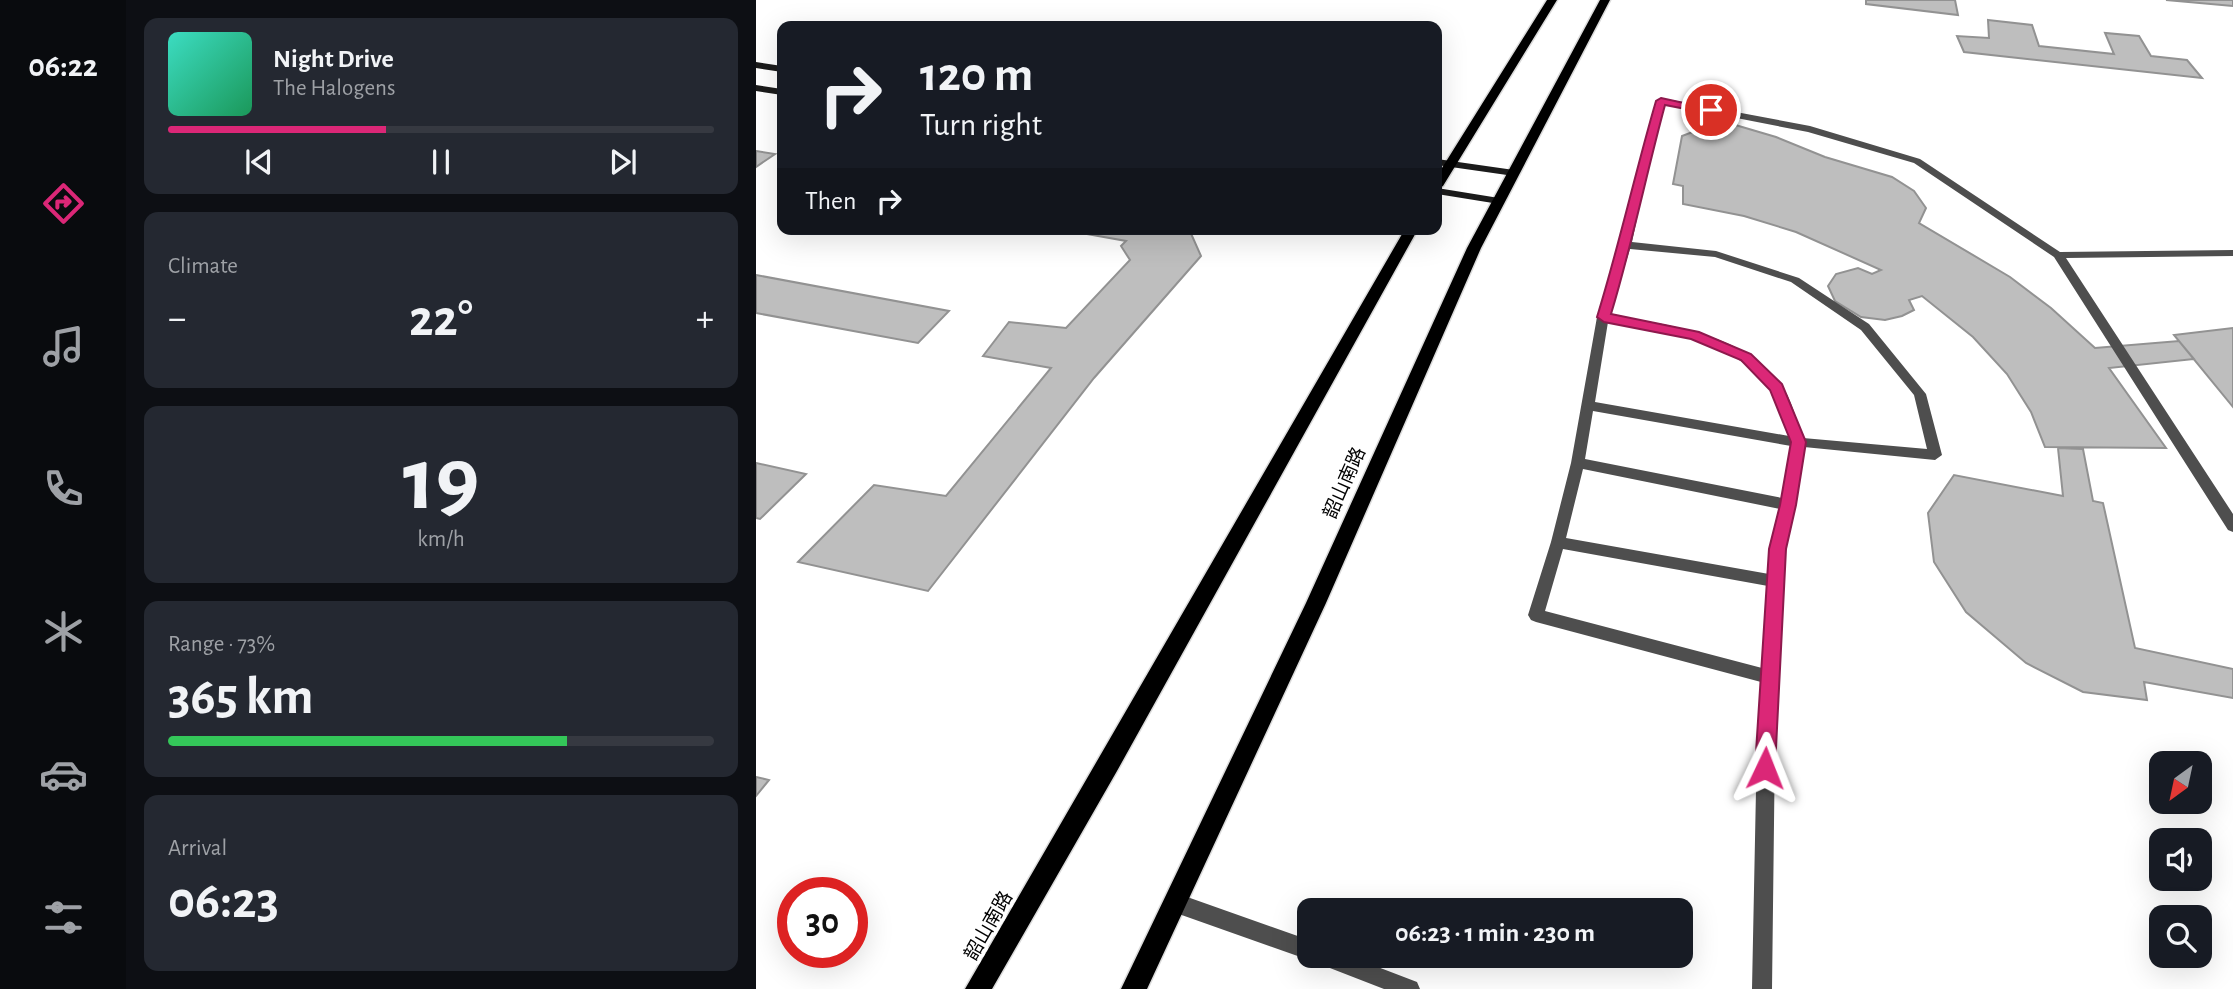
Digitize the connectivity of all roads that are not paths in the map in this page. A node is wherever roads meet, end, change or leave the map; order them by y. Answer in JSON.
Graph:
{"nodes":[{"id":1,"x":1552,"y":0,"type":"edge"},
{"id":2,"x":1605,"y":0,"type":"edge"},
{"id":3,"x":756,"y":65,"type":"edge"},
{"id":4,"x":777,"y":68,"type":"edge"},
{"id":5,"x":756,"y":89,"type":"edge"},
{"id":6,"x":777,"y":91,"type":"edge"},
{"id":7,"x":1442,"y":163,"type":"edge"},
{"id":8,"x":1450,"y":164,"type":"junction"},
{"id":9,"x":1514,"y":173,"type":"junction"},
{"id":10,"x":1442,"y":179,"type":"edge"},
{"id":11,"x":1442,"y":190,"type":"edge"},
{"id":12,"x":1499,"y":201,"type":"junction"},
{"id":13,"x":1409,"y":235,"type":"edge"},
{"id":14,"x":1626,"y":245,"type":"junction"},
{"id":15,"x":2233,"y":253,"type":"edge"},
{"id":16,"x":2058,"y":255,"type":"junction"},
{"id":17,"x":1604,"y":317,"type":"junction"},
{"id":18,"x":1587,"y":405,"type":"junction"},
{"id":19,"x":1798,"y":442,"type":"junction"},
{"id":20,"x":1578,"y":463,"type":"junction"},
{"id":21,"x":1788,"y":505,"type":"junction"},
{"id":22,"x":2233,"y":526,"type":"edge"},
{"id":23,"x":1558,"y":542,"type":"junction"},
{"id":24,"x":1776,"y":581,"type":"junction"},
{"id":25,"x":1770,"y":677,"type":"junction"},
{"id":26,"x":1176,"y":903,"type":"junction"},
{"id":27,"x":1297,"y":946,"type":"edge"},
{"id":28,"x":1355,"y":968,"type":"edge"},
{"id":29,"x":978,"y":989,"type":"edge"},
{"id":30,"x":1134,"y":989,"type":"edge"},
{"id":31,"x":1410,"y":989,"type":"edge"},
{"id":32,"x":1762,"y":989,"type":"edge"}],
"edges":[{"from":1,"to":8,"type":"main road"},
{"from":2,"to":9,"type":"main road","name":"韶山南路"},
{"from":3,"to":4,"type":"main road"},
{"from":5,"to":6,"type":"main road"},
{"from":7,"to":8,"type":"main road"},
{"from":8,"to":9,"type":"main road"},
{"from":8,"to":10,"type":"main road"},
{"from":9,"to":12,"type":"main road","name":"韶山南路"},
{"from":11,"to":12,"type":"main road"},
{"from":12,"to":26,"type":"main road","name":"韶山南路"},
{"from":13,"to":29,"type":"main road","name":"韶山南路"},
{"from":14,"to":16,"type":"street"},
{"from":14,"to":17,"type":"street"},
{"from":14,"to":19,"type":"street"},
{"from":15,"to":16,"type":"street"},
{"from":16,"to":22,"type":"street"},
{"from":17,"to":18,"type":"street"},
{"from":17,"to":19,"type":"street"},
{"from":18,"to":19,"type":"street"},
{"from":18,"to":20,"type":"street"},
{"from":19,"to":21,"type":"street"},
{"from":20,"to":21,"type":"street"},
{"from":20,"to":23,"type":"street"},
{"from":21,"to":24,"type":"street"},
{"from":23,"to":24,"type":"street"},
{"from":23,"to":25,"type":"street"},
{"from":24,"to":25,"type":"street"},
{"from":25,"to":32,"type":"street"},
{"from":26,"to":27,"type":"street"},
{"from":26,"to":30,"type":"main road","name":"韶山南路"},
{"from":28,"to":31,"type":"street"}]}
